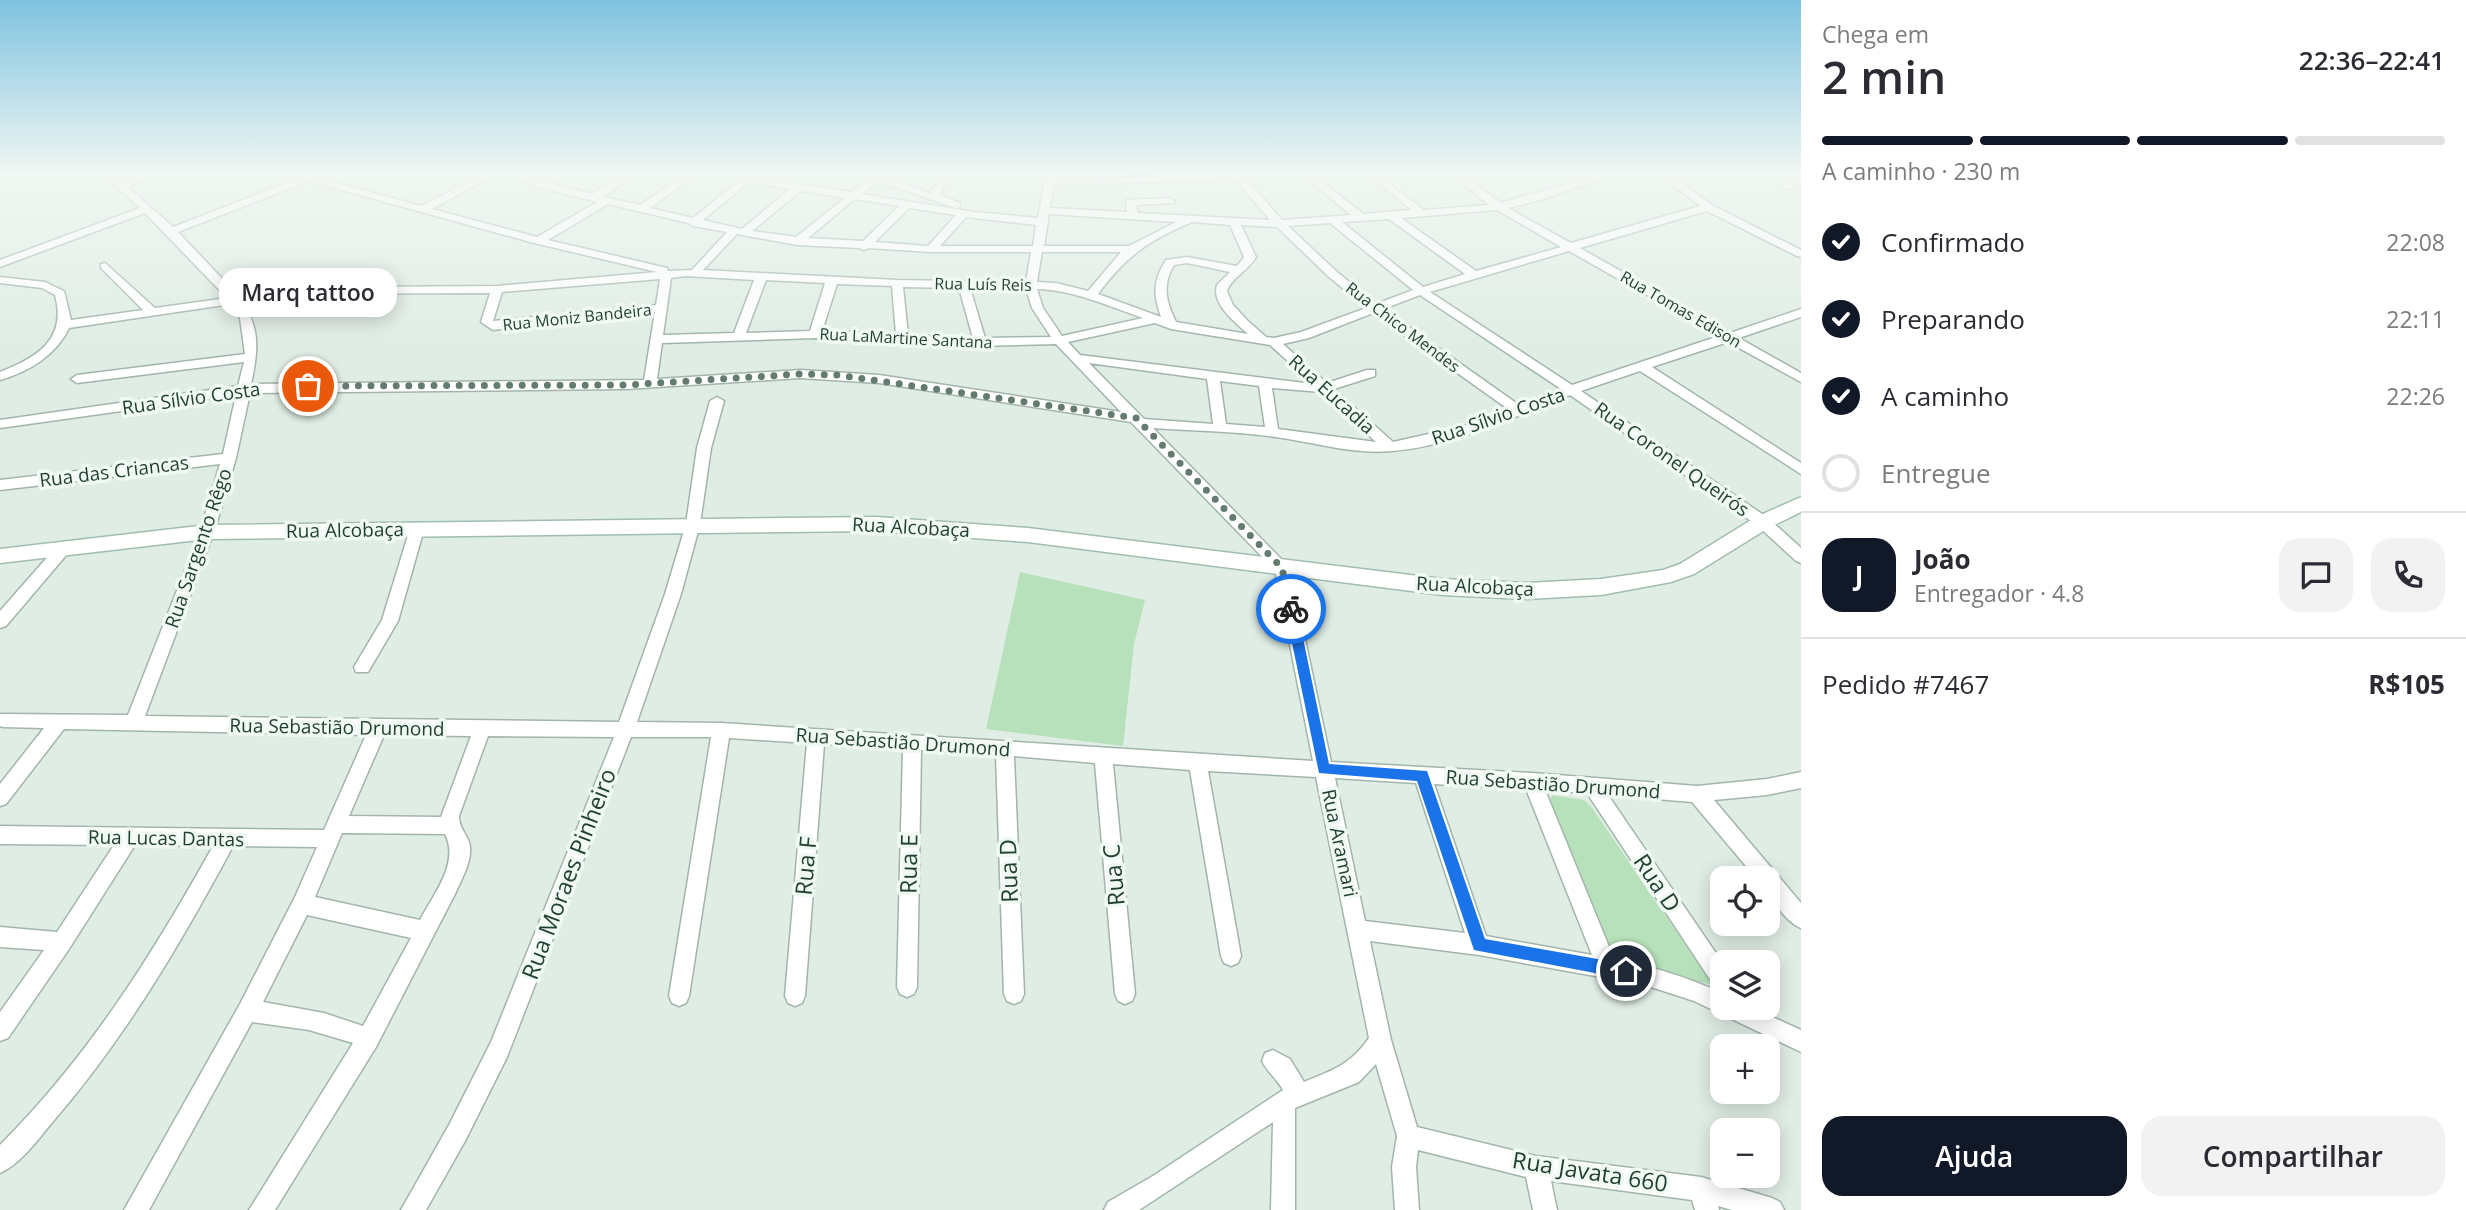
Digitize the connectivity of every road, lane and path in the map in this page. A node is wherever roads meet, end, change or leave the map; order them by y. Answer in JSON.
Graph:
{"nodes":[{"id":1,"x":93,"y":229,"type":"edge"},
{"id":2,"x":175,"y":229,"type":"edge"},
{"id":3,"x":494,"y":229,"type":"edge"},
{"id":4,"x":559,"y":229,"type":"edge"},
{"id":5,"x":721,"y":229,"type":"edge"},
{"id":6,"x":742,"y":229,"type":"edge"},
{"id":7,"x":813,"y":229,"type":"edge"},
{"id":8,"x":882,"y":229,"type":"edge"},
{"id":9,"x":953,"y":229,"type":"edge"},
{"id":10,"x":1041,"y":229,"type":"edge"},
{"id":11,"x":1167,"y":229,"type":"edge"},
{"id":12,"x":1238,"y":229,"type":"edge"},
{"id":13,"x":1282,"y":229,"type":"edge"},
{"id":14,"x":1345,"y":229,"type":"edge"},
{"id":15,"x":1411,"y":229,"type":"edge"},
{"id":16,"x":1540,"y":229,"type":"edge"},
{"id":17,"x":1635,"y":229,"type":"edge"},
{"id":18,"x":1752,"y":229,"type":"edge"},
{"id":19,"x":171,"y":231,"type":"joint"},
{"id":20,"x":737,"y":233,"type":"junction"},
{"id":21,"x":538,"y":242,"type":"junction"},
{"id":22,"x":797,"y":242,"type":"junction"},
{"id":23,"x":1801,"y":245,"type":"edge"},
{"id":24,"x":864,"y":247,"type":"junction"},
{"id":25,"x":1574,"y":248,"type":"junction"},
{"id":26,"x":1788,"y":248,"type":"junction"},
{"id":27,"x":931,"y":249,"type":"junction"},
{"id":28,"x":1129,"y":249,"type":"junction"},
{"id":29,"x":1038,"y":250,"type":"junction"},
{"id":30,"x":1801,"y":254,"type":"edge"},
{"id":31,"x":0,"y":264,"type":"edge"},
{"id":32,"x":105,"y":266,"type":"dead end"},
{"id":33,"x":1239,"y":271,"type":"junction"},
{"id":34,"x":679,"y":273,"type":"junction"},
{"id":35,"x":696,"y":273,"type":"junction"},
{"id":36,"x":666,"y":275,"type":"junction"},
{"id":37,"x":1475,"y":276,"type":"junction"},
{"id":38,"x":761,"y":277,"type":"junction"},
{"id":39,"x":0,"y":280,"type":"edge"},
{"id":40,"x":832,"y":281,"type":"junction"},
{"id":41,"x":897,"y":283,"type":"junction"},
{"id":42,"x":963,"y":283,"type":"junction"},
{"id":43,"x":1031,"y":285,"type":"junction"},
{"id":44,"x":497,"y":289,"type":"junction"},
{"id":45,"x":1421,"y":291,"type":"junction"},
{"id":46,"x":1091,"y":295,"type":"junction"},
{"id":47,"x":232,"y":296,"type":"junction"},
{"id":48,"x":661,"y":308,"type":"junction"},
{"id":49,"x":1373,"y":308,"type":"junction"},
{"id":50,"x":153,"y":313,"type":"junction"},
{"id":51,"x":1801,"y":313,"type":"edge"},
{"id":52,"x":1152,"y":320,"type":"junction"},
{"id":53,"x":64,"y":325,"type":"junction"},
{"id":54,"x":1171,"y":325,"type":"junction"},
{"id":55,"x":816,"y":334,"type":"junction"},
{"id":56,"x":739,"y":336,"type":"junction"},
{"id":57,"x":1727,"y":336,"type":"junction"},
{"id":58,"x":902,"y":338,"type":"junction"},
{"id":59,"x":658,"y":340,"type":"junction"},
{"id":60,"x":1059,"y":340,"type":"junction"},
{"id":61,"x":980,"y":342,"type":"junction"},
{"id":62,"x":1269,"y":342,"type":"junction"},
{"id":63,"x":251,"y":357,"type":"junction"},
{"id":64,"x":1077,"y":358,"type":"junction"},
{"id":65,"x":1641,"y":366,"type":"junction"},
{"id":66,"x":1371,"y":373,"type":"dead end"},
{"id":67,"x":0,"y":376,"type":"edge"},
{"id":68,"x":1213,"y":377,"type":"junction"},
{"id":69,"x":1801,"y":378,"type":"edge"},
{"id":70,"x":77,"y":379,"type":"dead end"},
{"id":71,"x":650,"y":384,"type":"junction"},
{"id":72,"x":1265,"y":384,"type":"junction"},
{"id":73,"x":1324,"y":388,"type":"junction"},
{"id":74,"x":244,"y":389,"type":"junction"},
{"id":75,"x":1571,"y":390,"type":"junction"},
{"id":76,"x":717,"y":401,"type":"dead end"},
{"id":77,"x":1519,"y":411,"type":"junction"},
{"id":78,"x":1138,"y":421,"type":"junction"},
{"id":79,"x":0,"y":424,"type":"edge"},
{"id":80,"x":1220,"y":427,"type":"junction"},
{"id":81,"x":1272,"y":432,"type":"junction"},
{"id":82,"x":1390,"y":447,"type":"junction"},
{"id":83,"x":229,"y":458,"type":"junction"},
{"id":84,"x":1801,"y":469,"type":"edge"},
{"id":85,"x":0,"y":485,"type":"edge"},
{"id":86,"x":1801,"y":504,"type":"edge"},
{"id":87,"x":1763,"y":522,"type":"junction"},
{"id":88,"x":693,"y":524,"type":"junction"},
{"id":89,"x":417,"y":529,"type":"junction"},
{"id":90,"x":207,"y":532,"type":"junction"},
{"id":91,"x":63,"y":549,"type":"junction"},
{"id":92,"x":0,"y":556,"type":"edge"},
{"id":93,"x":1801,"y":557,"type":"edge"},
{"id":94,"x":1282,"y":568,"type":"junction"},
{"id":95,"x":0,"y":622,"type":"edge"},
{"id":96,"x":362,"y":667,"type":"dead end"},
{"id":97,"x":3,"y":720,"type":"dead end"},
{"id":98,"x":59,"y":722,"type":"junction"},
{"id":99,"x":134,"y":724,"type":"junction"},
{"id":100,"x":378,"y":728,"type":"junction"},
{"id":101,"x":626,"y":728,"type":"junction"},
{"id":102,"x":482,"y":729,"type":"junction"},
{"id":103,"x":720,"y":730,"type":"junction"},
{"id":104,"x":816,"y":736,"type":"junction"},
{"id":105,"x":912,"y":742,"type":"junction"},
{"id":106,"x":1005,"y":747,"type":"junction"},
{"id":107,"x":1103,"y":757,"type":"junction"},
{"id":108,"x":1196,"y":763,"type":"junction"},
{"id":109,"x":1324,"y":769,"type":"junction"},
{"id":110,"x":1422,"y":775,"type":"junction"},
{"id":111,"x":1801,"y":780,"type":"edge"},
{"id":112,"x":1532,"y":781,"type":"junction"},
{"id":113,"x":1592,"y":786,"type":"junction"},
{"id":114,"x":1697,"y":794,"type":"junction"},
{"id":115,"x":0,"y":798,"type":"edge"},
{"id":116,"x":450,"y":825,"type":"junction"},
{"id":117,"x":334,"y":832,"type":"junction"},
{"id":118,"x":0,"y":835,"type":"edge"},
{"id":119,"x":129,"y":838,"type":"junction"},
{"id":120,"x":226,"y":840,"type":"junction"},
{"id":121,"x":302,"y":904,"type":"junction"},
{"id":122,"x":1801,"y":918,"type":"edge"},
{"id":123,"x":1359,"y":930,"type":"junction"},
{"id":124,"x":425,"y":931,"type":"junction"},
{"id":125,"x":0,"y":937,"type":"edge"},
{"id":126,"x":62,"y":942,"type":"junction"},
{"id":127,"x":1479,"y":945,"type":"junction"},
{"id":128,"x":1231,"y":956,"type":"dead end"},
{"id":129,"x":1710,"y":962,"type":"edge"},
{"id":130,"x":1607,"y":968,"type":"junction"},
{"id":131,"x":907,"y":987,"type":"dead end"},
{"id":132,"x":1125,"y":994,"type":"dead end"},
{"id":133,"x":1014,"y":995,"type":"dead end"},
{"id":134,"x":679,"y":996,"type":"dead end"},
{"id":135,"x":795,"y":996,"type":"dead end"},
{"id":136,"x":1710,"y":999,"type":"edge"},
{"id":137,"x":247,"y":1011,"type":"junction"},
{"id":138,"x":1758,"y":1020,"type":"edge"},
{"id":139,"x":0,"y":1030,"type":"edge"},
{"id":140,"x":368,"y":1039,"type":"junction"},
{"id":141,"x":1380,"y":1040,"type":"junction"},
{"id":142,"x":1801,"y":1041,"type":"edge"},
{"id":143,"x":1273,"y":1061,"type":"dead end"},
{"id":144,"x":1292,"y":1098,"type":"junction"},
{"id":145,"x":1408,"y":1136,"type":"junction"},
{"id":146,"x":0,"y":1161,"type":"edge"},
{"id":147,"x":1536,"y":1168,"type":"junction"},
{"id":148,"x":1704,"y":1200,"type":"edge"},
{"id":149,"x":136,"y":1210,"type":"edge"},
{"id":150,"x":261,"y":1210,"type":"edge"},
{"id":151,"x":413,"y":1210,"type":"edge"},
{"id":152,"x":1116,"y":1210,"type":"edge"},
{"id":153,"x":1283,"y":1210,"type":"edge"},
{"id":154,"x":1407,"y":1210,"type":"edge"},
{"id":155,"x":1545,"y":1210,"type":"edge"},
{"id":156,"x":1772,"y":1210,"type":"edge"}],
"edges":[{"from":1,"to":31,"type":"street"},
{"from":2,"to":19,"type":"street"},
{"from":3,"to":21,"type":"street"},
{"from":4,"to":21,"type":"street"},
{"from":5,"to":20,"type":"street"},
{"from":6,"to":20,"type":"street"},
{"from":7,"to":22,"type":"street"},
{"from":8,"to":24,"type":"street"},
{"from":9,"to":27,"type":"street"},
{"from":10,"to":29,"type":"street"},
{"from":11,"to":28,"type":"street"},
{"from":12,"to":33,"type":"street","name":"Rua Eucadia"},
{"from":13,"to":49,"type":"street","name":"Rua Chico Mendes"},
{"from":14,"to":45,"type":"street","name":"Rua Coronel Queirós"},
{"from":15,"to":37,"type":"street"},
{"from":16,"to":25,"type":"street","name":"Rua Tomas Edison"},
{"from":17,"to":25,"type":"street","name":"Rua Luís Reis"},
{"from":18,"to":26,"type":"street"},
{"from":19,"to":47,"type":"street","name":"Rua Sargento Rêgo"},
{"from":20,"to":22,"type":"street"},
{"from":20,"to":35,"type":"street"},
{"from":21,"to":34,"type":"street"},
{"from":22,"to":24,"type":"street"},
{"from":23,"to":26,"type":"street"},
{"from":24,"to":27,"type":"street"},
{"from":25,"to":37,"type":"street","name":"Rua Luís Reis"},
{"from":25,"to":57,"type":"street","name":"Rua Tomas Edison"},
{"from":26,"to":30,"type":"street"},
{"from":27,"to":29,"type":"street"},
{"from":28,"to":29,"type":"street"},
{"from":28,"to":46,"type":"street"},
{"from":29,"to":43,"type":"street"},
{"from":32,"to":50,"type":"street"},
{"from":33,"to":54,"type":"street"},
{"from":33,"to":62,"type":"street","name":"Rua Eucadia"},
{"from":34,"to":35,"type":"street","name":"Rua Luís Reis"},
{"from":34,"to":36,"type":"street","name":"Rua Luís Reis"},
{"from":35,"to":38,"type":"street","name":"Rua Luís Reis"},
{"from":36,"to":44,"type":"street","name":"Rua Luís Reis"},
{"from":36,"to":48,"type":"street"},
{"from":37,"to":45,"type":"street","name":"Rua Luís Reis"},
{"from":38,"to":40,"type":"street","name":"Rua Luís Reis"},
{"from":38,"to":56,"type":"street"},
{"from":39,"to":53,"type":"street"},
{"from":40,"to":41,"type":"street","name":"Rua Luís Reis"},
{"from":40,"to":55,"type":"street"},
{"from":41,"to":42,"type":"street","name":"Rua Luís Reis"},
{"from":41,"to":58,"type":"street"},
{"from":42,"to":43,"type":"street","name":"Rua Luís Reis"},
{"from":42,"to":61,"type":"street"},
{"from":43,"to":46,"type":"street","name":"Rua Luís Reis"},
{"from":43,"to":60,"type":"street"},
{"from":44,"to":47,"type":"street","name":"Rua Luís Reis"},
{"from":44,"to":48,"type":"street","name":"Rua Moniz Bandeira"},
{"from":45,"to":49,"type":"street","name":"Rua Luís Reis"},
{"from":45,"to":75,"type":"street","name":"Rua Coronel Queirós"},
{"from":46,"to":52,"type":"street","name":"Rua Luís Reis"},
{"from":47,"to":50,"type":"street","name":"Rua Luís Reis"},
{"from":47,"to":63,"type":"street","name":"Rua Sargento Rêgo"},
{"from":48,"to":59,"type":"street"},
{"from":49,"to":62,"type":"street","name":"Rua Luís Reis"},
{"from":49,"to":77,"type":"street","name":"Rua Chico Mendes"},
{"from":50,"to":53,"type":"street","name":"Rua Luís Reis"},
{"from":51,"to":57,"type":"street","name":"Rua Sílvio Costa"},
{"from":52,"to":54,"type":"street","name":"Rua Luís Reis"},
{"from":52,"to":60,"type":"street","name":"Rua LaMartine Santana"},
{"from":53,"to":67,"type":"street"},
{"from":54,"to":62,"type":"street","name":"Rua Luís Reis"},
{"from":55,"to":56,"type":"street","name":"Rua LaMartine Santana"},
{"from":55,"to":58,"type":"street","name":"Rua LaMartine Santana"},
{"from":56,"to":59,"type":"street","name":"Rua LaMartine Santana"},
{"from":57,"to":65,"type":"street","name":"Rua Sílvio Costa"},
{"from":57,"to":69,"type":"street","name":"Rua Tomas Edison"},
{"from":58,"to":61,"type":"street","name":"Rua LaMartine Santana"},
{"from":59,"to":71,"type":"street"},
{"from":60,"to":61,"type":"street","name":"Rua LaMartine Santana"},
{"from":60,"to":64,"type":"street"},
{"from":62,"to":73,"type":"street","name":"Rua Eucadia"},
{"from":63,"to":70,"type":"street"},
{"from":63,"to":74,"type":"street","name":"Rua Sargento Rêgo"},
{"from":64,"to":68,"type":"street"},
{"from":64,"to":78,"type":"street"},
{"from":65,"to":75,"type":"street","name":"Rua Sílvio Costa"},
{"from":65,"to":84,"type":"street"},
{"from":66,"to":73,"type":"street"},
{"from":68,"to":72,"type":"street"},
{"from":68,"to":80,"type":"street"},
{"from":71,"to":74,"type":"street","name":"Rua Sílvio Costa"},
{"from":71,"to":78,"type":"street","name":"Rua Sílvio Costa"},
{"from":72,"to":73,"type":"street"},
{"from":72,"to":81,"type":"street"},
{"from":73,"to":82,"type":"street","name":"Rua Eucadia"},
{"from":74,"to":79,"type":"street","name":"Rua Sílvio Costa"},
{"from":74,"to":83,"type":"street","name":"Rua Sargento Rêgo"},
{"from":75,"to":77,"type":"street","name":"Rua Sílvio Costa"},
{"from":75,"to":87,"type":"street","name":"Rua Coronel Queirós"},
{"from":76,"to":88,"type":"street","name":"Rua Moraes Pinheiro"},
{"from":77,"to":82,"type":"street","name":"Rua Sílvio Costa"},
{"from":78,"to":80,"type":"street","name":"Rua Sílvio Costa"},
{"from":78,"to":94,"type":"street"},
{"from":80,"to":81,"type":"street","name":"Rua Sílvio Costa"},
{"from":81,"to":82,"type":"street","name":"Rua Sílvio Costa"},
{"from":83,"to":85,"type":"street","name":"Rua das Criancas"},
{"from":83,"to":90,"type":"street","name":"Rua Sargento Rêgo"},
{"from":86,"to":87,"type":"main road","name":"Rua Alcobaça"},
{"from":87,"to":93,"type":"street","name":"Rua Coronel Queirós"},
{"from":87,"to":94,"type":"main road","name":"Rua Alcobaça"},
{"from":88,"to":89,"type":"main road","name":"Rua Alcobaça"},
{"from":88,"to":94,"type":"main road","name":"Rua Alcobaça"},
{"from":88,"to":101,"type":"street","name":"Rua Moraes Pinheiro"},
{"from":89,"to":90,"type":"main road","name":"Rua Alcobaça"},
{"from":89,"to":96,"type":"street"},
{"from":90,"to":91,"type":"main road","name":"Rua Alcobaça"},
{"from":90,"to":99,"type":"street","name":"Rua Sargento Rêgo"},
{"from":91,"to":92,"type":"main road","name":"Rua Alcobaça"},
{"from":91,"to":95,"type":"street"},
{"from":94,"to":109,"type":"street","name":"Rua Aramari"},
{"from":97,"to":98,"type":"street","name":"Rua Sebastião Drumond"},
{"from":98,"to":99,"type":"street","name":"Rua Sebastião Drumond"},
{"from":98,"to":115,"type":"street"},
{"from":99,"to":100,"type":"street","name":"Rua Sebastião Drumond"},
{"from":100,"to":102,"type":"street","name":"Rua Sebastião Drumond"},
{"from":100,"to":117,"type":"street"},
{"from":101,"to":102,"type":"street","name":"Rua Sebastião Drumond"},
{"from":101,"to":103,"type":"street","name":"Rua Sebastião Drumond"},
{"from":101,"to":151,"type":"street","name":"Rua Moraes Pinheiro"},
{"from":102,"to":116,"type":"street"},
{"from":103,"to":104,"type":"street","name":"Rua Sebastião Drumond"},
{"from":103,"to":134,"type":"street"},
{"from":104,"to":105,"type":"street","name":"Rua Sebastião Drumond"},
{"from":104,"to":135,"type":"street","name":"Rua F"},
{"from":105,"to":106,"type":"street","name":"Rua Sebastião Drumond"},
{"from":105,"to":131,"type":"street","name":"Rua E"},
{"from":106,"to":107,"type":"street","name":"Rua Sebastião Drumond"},
{"from":106,"to":133,"type":"street","name":"Rua D"},
{"from":107,"to":108,"type":"street","name":"Rua Sebastião Drumond"},
{"from":107,"to":132,"type":"street","name":"Rua C"},
{"from":108,"to":109,"type":"street","name":"Rua Sebastião Drumond"},
{"from":108,"to":128,"type":"street"},
{"from":109,"to":110,"type":"street","name":"Rua Sebastião Drumond"},
{"from":109,"to":123,"type":"street","name":"Rua Aramari"},
{"from":110,"to":112,"type":"street","name":"Rua Sebastião Drumond"},
{"from":110,"to":127,"type":"street"},
{"from":111,"to":114,"type":"street","name":"Rua Sebastião Drumond"},
{"from":112,"to":113,"type":"street","name":"Rua Sebastião Drumond"},
{"from":112,"to":130,"type":"street"},
{"from":113,"to":114,"type":"street","name":"Rua Sebastião Drumond"},
{"from":113,"to":129,"type":"street","name":"Rua D"},
{"from":114,"to":122,"type":"street"},
{"from":116,"to":117,"type":"street","name":"Rua Lucas Dantas"},
{"from":116,"to":124,"type":"street"},
{"from":117,"to":120,"type":"street","name":"Rua Lucas Dantas"},
{"from":117,"to":121,"type":"street"},
{"from":118,"to":119,"type":"street","name":"Rua Lucas Dantas"},
{"from":119,"to":120,"type":"street","name":"Rua Lucas Dantas"},
{"from":119,"to":126,"type":"street"},
{"from":120,"to":146,"type":"street"},
{"from":121,"to":124,"type":"street"},
{"from":121,"to":137,"type":"street"},
{"from":123,"to":127,"type":"street"},
{"from":123,"to":141,"type":"street","name":"Rua Aramari"},
{"from":124,"to":140,"type":"street"},
{"from":125,"to":126,"type":"street"},
{"from":126,"to":139,"type":"street"},
{"from":127,"to":130,"type":"street"},
{"from":130,"to":136,"type":"street"},
{"from":137,"to":140,"type":"street"},
{"from":137,"to":149,"type":"street"},
{"from":138,"to":142,"type":"street"},
{"from":140,"to":150,"type":"street"},
{"from":141,"to":144,"type":"street"},
{"from":141,"to":145,"type":"street","name":"Rua Aramari"},
{"from":143,"to":144,"type":"street"},
{"from":144,"to":152,"type":"street"},
{"from":144,"to":153,"type":"street"},
{"from":145,"to":147,"type":"street","name":"Rua Javata 660"},
{"from":145,"to":154,"type":"street"},
{"from":147,"to":148,"type":"street","name":"Rua Javata 660"},
{"from":147,"to":155,"type":"street"},
{"from":148,"to":156,"type":"street","name":"Rua Javata 660"}]}
